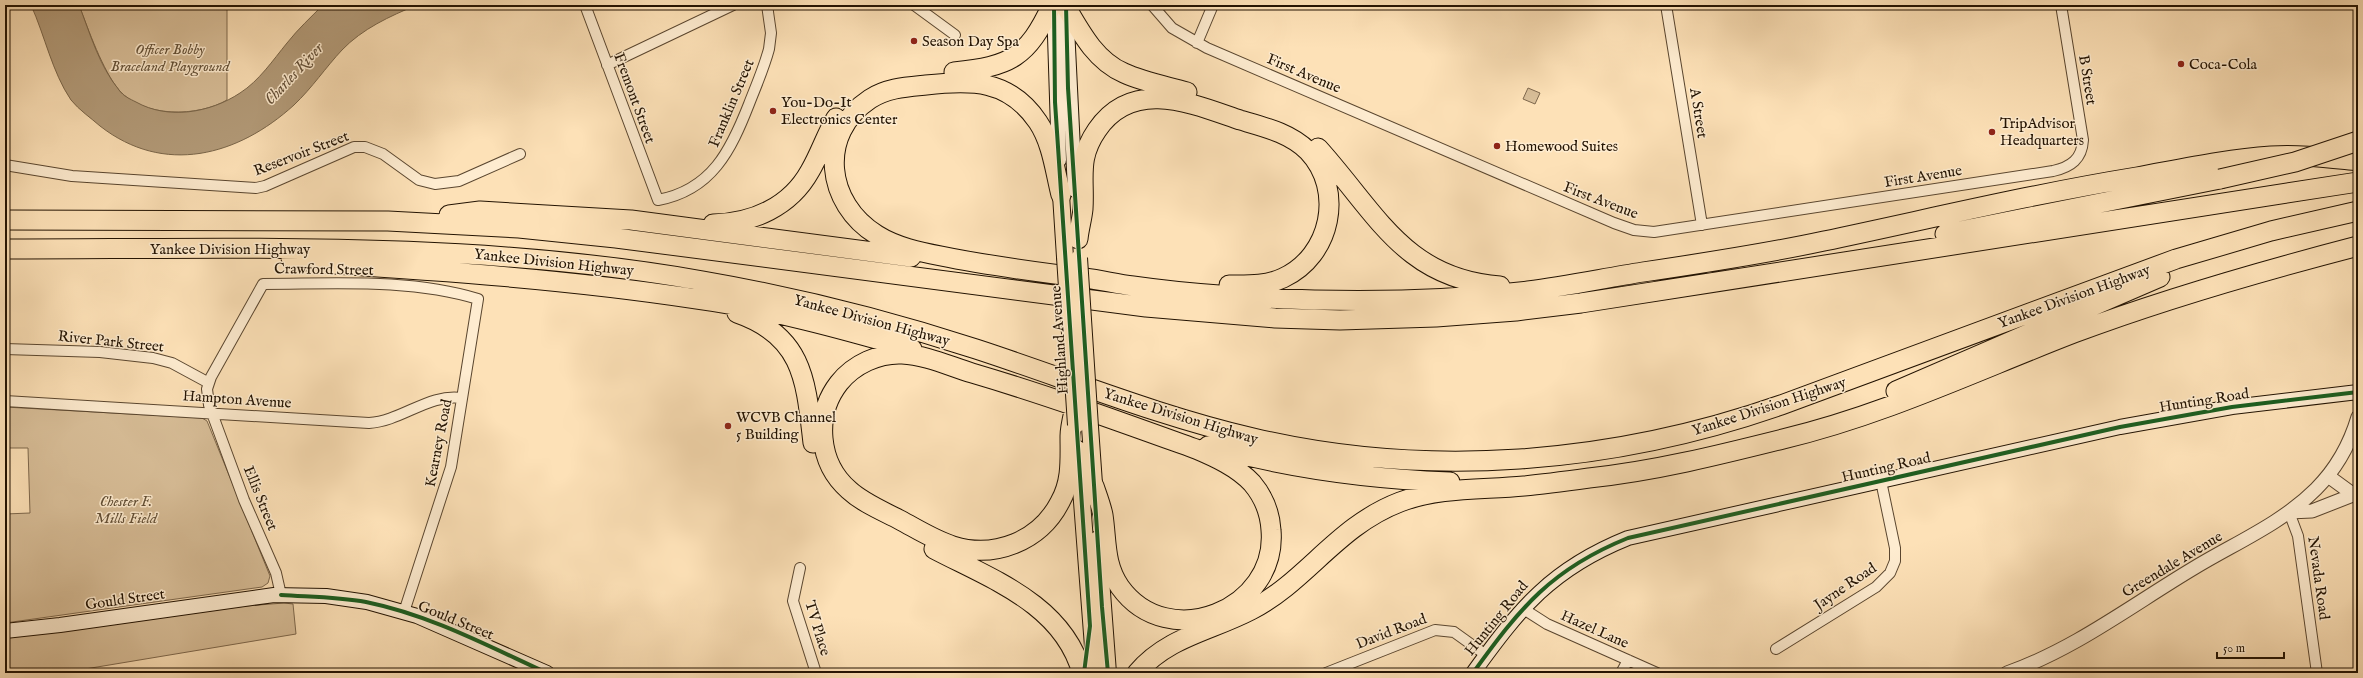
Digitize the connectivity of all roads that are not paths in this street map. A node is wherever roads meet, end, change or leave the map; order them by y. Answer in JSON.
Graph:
{"nodes":[{"id":1,"x":585,"y":5,"type":"edge"},
{"id":2,"x":733,"y":5,"type":"edge"},
{"id":3,"x":767,"y":5,"type":"edge"},
{"id":4,"x":914,"y":5,"type":"edge"},
{"id":5,"x":1152,"y":5,"type":"edge"},
{"id":6,"x":1213,"y":5,"type":"edge"},
{"id":7,"x":1666,"y":5,"type":"edge"},
{"id":8,"x":2061,"y":5,"type":"edge"},
{"id":9,"x":1059,"y":6,"type":"edge"},
{"id":10,"x":955,"y":35,"type":"dead end"},
{"id":11,"x":1197,"y":43,"type":"junction"},
{"id":12,"x":607,"y":65,"type":"junction"},
{"id":13,"x":2358,"y":141,"type":"edge"},
{"id":14,"x":520,"y":154,"type":"dead end"},
{"id":15,"x":2077,"y":159,"type":"joint"},
{"id":16,"x":2358,"y":161,"type":"edge"},
{"id":17,"x":5,"y":165,"type":"edge"},
{"id":18,"x":2358,"y":182,"type":"edge"},
{"id":19,"x":1061,"y":195,"type":"junction"},
{"id":20,"x":658,"y":200,"type":"joint"},
{"id":21,"x":2358,"y":211,"type":"edge"},
{"id":22,"x":5,"y":220,"type":"edge"},
{"id":23,"x":400,"y":221,"type":"junction"},
{"id":24,"x":660,"y":223,"type":"junction"},
{"id":25,"x":1702,"y":225,"type":"junction"},
{"id":26,"x":2268,"y":231,"type":"junction"},
{"id":27,"x":1078,"y":239,"type":"junction"},
{"id":28,"x":2358,"y":246,"type":"edge"},
{"id":29,"x":5,"y":249,"type":"edge"},
{"id":30,"x":244,"y":249,"type":"junction"},
{"id":31,"x":1072,"y":257,"type":"junction"},
{"id":32,"x":970,"y":263,"type":"junction"},
{"id":33,"x":1827,"y":265,"type":"junction"},
{"id":34,"x":1098,"y":280,"type":"junction"},
{"id":35,"x":1583,"y":282,"type":"junction"},
{"id":36,"x":666,"y":296,"type":"junction"},
{"id":37,"x":478,"y":299,"type":"joint"},
{"id":38,"x":5,"y":349,"type":"edge"},
{"id":39,"x":994,"y":378,"type":"junction"},
{"id":40,"x":209,"y":383,"type":"junction"},
{"id":41,"x":2358,"y":392,"type":"edge"},
{"id":42,"x":462,"y":398,"type":"junction"},
{"id":43,"x":5,"y":401,"type":"edge"},
{"id":44,"x":211,"y":412,"type":"junction"},
{"id":45,"x":2358,"y":417,"type":"edge"},
{"id":46,"x":1117,"y":420,"type":"junction"},
{"id":47,"x":1078,"y":421,"type":"junction"},
{"id":48,"x":1762,"y":443,"type":"junction"},
{"id":49,"x":2328,"y":476,"type":"junction"},
{"id":50,"x":1881,"y":481,"type":"junction"},
{"id":51,"x":1555,"y":482,"type":"junction"},
{"id":52,"x":1094,"y":486,"type":"junction"},
{"id":53,"x":2356,"y":494,"type":"edge"},
{"id":54,"x":2289,"y":512,"type":"junction"},
{"id":55,"x":800,"y":568,"type":"dead end"},
{"id":56,"x":281,"y":595,"type":"junction"},
{"id":57,"x":1522,"y":608,"type":"junction"},
{"id":58,"x":404,"y":612,"type":"junction"},
{"id":59,"x":5,"y":631,"type":"edge"},
{"id":60,"x":1776,"y":649,"type":"dead end"},
{"id":61,"x":1486,"y":655,"type":"junction"},
{"id":62,"x":1628,"y":660,"type":"junction"},
{"id":63,"x":547,"y":673,"type":"edge"},
{"id":64,"x":816,"y":673,"type":"edge"},
{"id":65,"x":1082,"y":673,"type":"edge"},
{"id":66,"x":1095,"y":673,"type":"edge"},
{"id":67,"x":1108,"y":673,"type":"edge"},
{"id":68,"x":1137,"y":673,"type":"edge"},
{"id":69,"x":1326,"y":673,"type":"edge"},
{"id":70,"x":1473,"y":673,"type":"edge"},
{"id":71,"x":1621,"y":673,"type":"edge"},
{"id":72,"x":1657,"y":673,"type":"edge"},
{"id":73,"x":2007,"y":673,"type":"edge"},
{"id":74,"x":2317,"y":673,"type":"edge"}],
"edges":[{"from":1,"to":12,"type":"street","name":"Fremont Street"},
{"from":2,"to":12,"type":"street"},
{"from":3,"to":20,"type":"street","name":"Franklin Street"},
{"from":4,"to":10,"type":"street"},
{"from":5,"to":11,"type":"street","name":"First Avenue"},
{"from":6,"to":11,"type":"street"},
{"from":7,"to":25,"type":"street","name":"A Street"},
{"from":8,"to":15,"type":"street","name":"B Street"},
{"from":9,"to":19,"type":"main road","name":"Highland Avenue"},
{"from":9,"to":24,"type":"highway"},
{"from":9,"to":27,"type":"main road","name":"Highland Avenue"},
{"from":9,"to":35,"type":"highway"},
{"from":11,"to":25,"type":"street","name":"First Avenue"},
{"from":12,"to":20,"type":"street","name":"Fremont Street"},
{"from":13,"to":33,"type":"highway","bridge":true},
{"from":14,"to":17,"type":"street","name":"Reservoir Street"},
{"from":15,"to":25,"type":"street","name":"First Avenue"},
{"from":16,"to":35,"type":"highway"},
{"from":18,"to":33,"type":"highway","name":"Yankee Division Highway"},
{"from":19,"to":31,"type":"main road","name":"Highland Avenue"},
{"from":19,"to":32,"type":"highway"},
{"from":21,"to":26,"type":"highway","name":"Yankee Division Highway"},
{"from":22,"to":23,"type":"highway","name":"Yankee Division Highway"},
{"from":23,"to":24,"type":"highway"},
{"from":23,"to":33,"type":"highway","name":"Yankee Division Highway"},
{"from":24,"to":32,"type":"highway"},
{"from":26,"to":30,"type":"highway","name":"Yankee Division Highway"},
{"from":26,"to":48,"type":"highway"},
{"from":27,"to":31,"type":"main road","name":"Highland Avenue"},
{"from":27,"to":34,"type":"highway"},
{"from":28,"to":48,"type":"highway"},
{"from":29,"to":30,"type":"highway","name":"Yankee Division Highway"},
{"from":30,"to":36,"type":"highway"},
{"from":31,"to":47,"type":"main road","name":"Highland Avenue","bridge":true},
{"from":31,"to":47,"type":"main road","name":"Highland Avenue","bridge":true},
{"from":32,"to":34,"type":"highway"},
{"from":34,"to":35,"type":"highway"},
{"from":36,"to":39,"type":"highway"},
{"from":36,"to":65,"type":"highway"},
{"from":37,"to":40,"type":"street","name":"Crawford Street"},
{"from":37,"to":42,"type":"street","name":"Kearney Road"},
{"from":38,"to":40,"type":"street","name":"River Park Street"},
{"from":39,"to":46,"type":"highway"},
{"from":39,"to":47,"type":"highway"},
{"from":40,"to":44,"type":"street","name":"Crawford Street"},
{"from":41,"to":50,"type":"main road","name":"Hunting Road"},
{"from":42,"to":44,"type":"street","name":"Hampton Avenue"},
{"from":42,"to":58,"type":"street","name":"Kearney Road"},
{"from":43,"to":44,"type":"street","name":"Hampton Avenue"},
{"from":44,"to":56,"type":"street","name":"Ellis Street"},
{"from":45,"to":49,"type":"street"},
{"from":46,"to":51,"type":"highway"},
{"from":46,"to":52,"type":"highway"},
{"from":47,"to":52,"type":"main road","name":"Highland Avenue"},
{"from":47,"to":66,"type":"main road","name":"Highland Avenue"},
{"from":48,"to":51,"type":"highway"},
{"from":49,"to":53,"type":"street"},
{"from":49,"to":54,"type":"street"},
{"from":50,"to":57,"type":"main road","name":"Hunting Road"},
{"from":50,"to":60,"type":"street","name":"Jayne Road"},
{"from":51,"to":68,"type":"highway"},
{"from":52,"to":67,"type":"main road","name":"Highland Avenue"},
{"from":53,"to":54,"type":"street","name":"Greendale Avenue"},
{"from":54,"to":73,"type":"street","name":"Greendale Avenue"},
{"from":54,"to":74,"type":"street","name":"Nevada Road"},
{"from":55,"to":64,"type":"street","name":"TV Place"},
{"from":56,"to":58,"type":"main road","name":"Gould Street"},
{"from":56,"to":59,"type":"main road","name":"Gould Street"},
{"from":57,"to":61,"type":"main road","name":"Hunting Road"},
{"from":57,"to":62,"type":"street","name":"Hazel Lane"},
{"from":58,"to":63,"type":"main road","name":"Gould Street"},
{"from":61,"to":69,"type":"street","name":"David Road"},
{"from":61,"to":70,"type":"main road","name":"Hunting Road"},
{"from":62,"to":71,"type":"street"},
{"from":62,"to":72,"type":"street","name":"Hazel Lane"}]}
